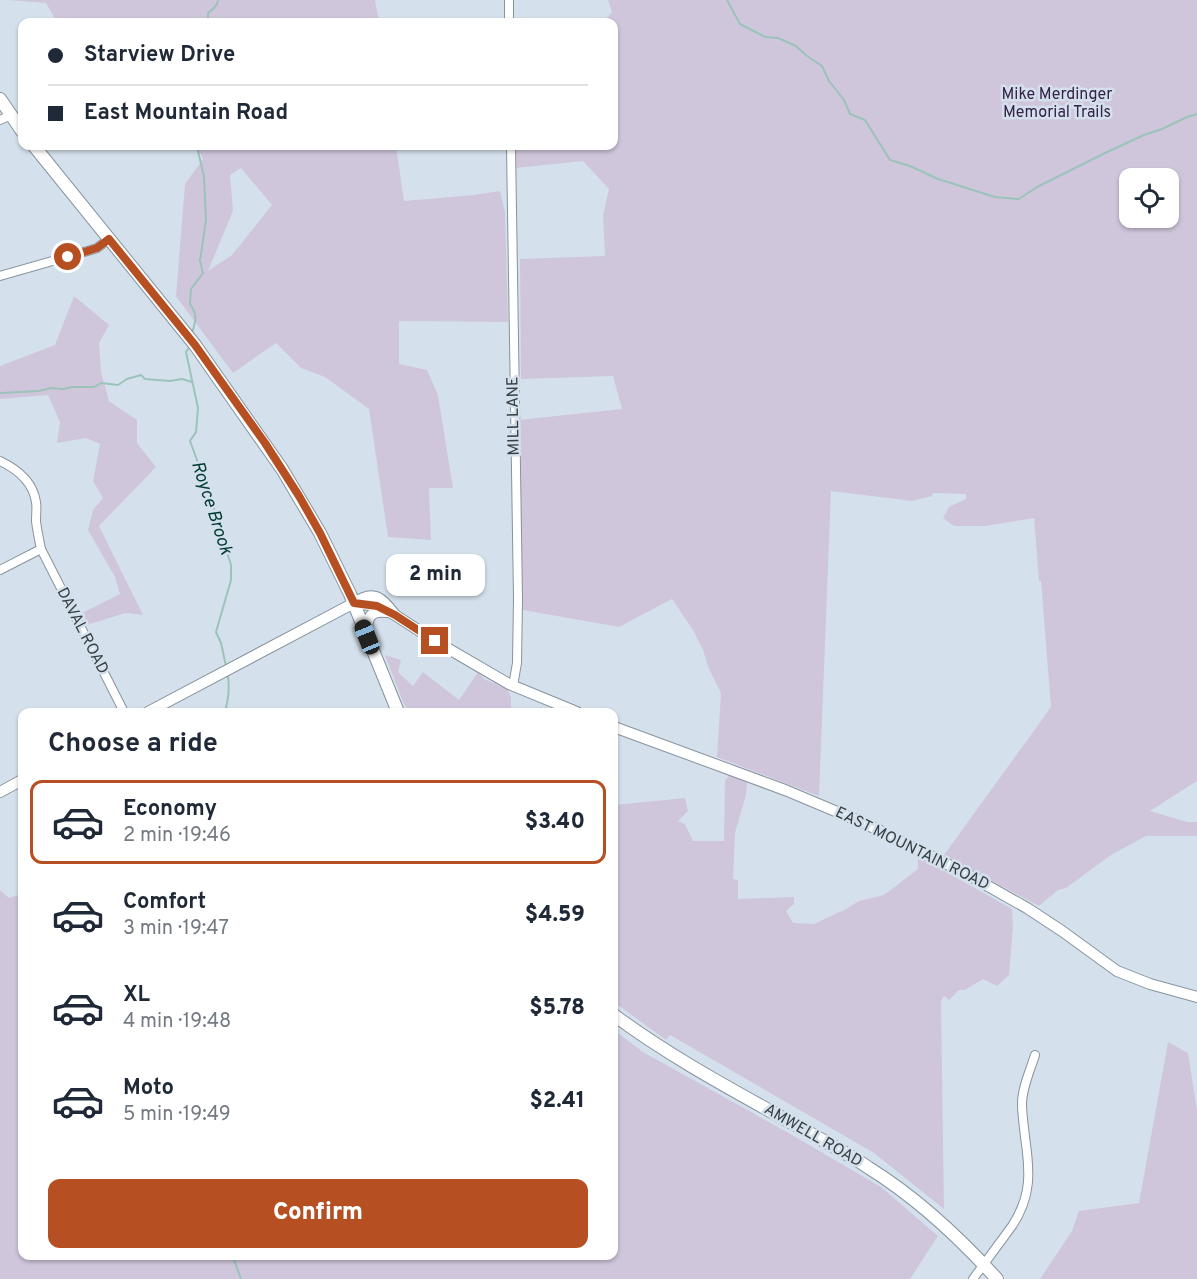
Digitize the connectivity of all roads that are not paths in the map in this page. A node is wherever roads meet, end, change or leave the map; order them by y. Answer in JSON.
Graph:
{"nodes":[{"id":1,"x":509,"y":0,"type":"edge"},
{"id":2,"x":509,"y":18,"type":"edge"},
{"id":3,"x":0,"y":99,"type":"edge"},
{"id":4,"x":5,"y":118,"type":"edge"},
{"id":5,"x":18,"y":128,"type":"edge"},
{"id":6,"x":37,"y":150,"type":"edge"},
{"id":7,"x":511,"y":150,"type":"edge"},
{"id":8,"x":109,"y":239,"type":"junction"},
{"id":9,"x":0,"y":276,"type":"edge"},
{"id":10,"x":0,"y":461,"type":"edge"},
{"id":11,"x":41,"y":549,"type":"junction"},
{"id":12,"x":0,"y":570,"type":"edge"},
{"id":13,"x":354,"y":603,"type":"junction"},
{"id":14,"x":391,"y":614,"type":"junction"},
{"id":15,"x":367,"y":637,"type":"junction"},
{"id":16,"x":513,"y":686,"type":"junction"},
{"id":17,"x":122,"y":708,"type":"edge"},
{"id":18,"x":156,"y":708,"type":"edge"},
{"id":19,"x":396,"y":708,"type":"edge"},
{"id":20,"x":567,"y":708,"type":"edge"},
{"id":21,"x":618,"y":728,"type":"edge"},
{"id":22,"x":18,"y":782,"type":"edge"},
{"id":23,"x":0,"y":792,"type":"edge"},
{"id":24,"x":1197,"y":997,"type":"edge"},
{"id":25,"x":618,"y":1018,"type":"edge"},
{"id":26,"x":1035,"y":1055,"type":"dead end"},
{"id":27,"x":984,"y":1265,"type":"junction"},
{"id":28,"x":973,"y":1279,"type":"edge"},
{"id":29,"x":996,"y":1279,"type":"edge"}],
"edges":[{"from":1,"to":2,"type":"street"},
{"from":3,"to":4,"type":"main road"},
{"from":4,"to":5,"type":"main road"},
{"from":6,"to":8,"type":"main road"},
{"from":7,"to":16,"type":"street","name":"MILL LANE"},
{"from":8,"to":9,"type":"street"},
{"from":8,"to":13,"type":"main road"},
{"from":10,"to":11,"type":"street","name":"DAVAL ROAD"},
{"from":11,"to":12,"type":"street"},
{"from":11,"to":17,"type":"street","name":"DAVAL ROAD"},
{"from":13,"to":14,"type":"street"},
{"from":13,"to":15,"type":"main road"},
{"from":13,"to":18,"type":"street"},
{"from":14,"to":15,"type":"street"},
{"from":14,"to":16,"type":"street"},
{"from":15,"to":19,"type":"main road"},
{"from":16,"to":20,"type":"street"},
{"from":21,"to":24,"type":"street","name":"EAST MOUNTAIN ROAD"},
{"from":22,"to":23,"type":"street"},
{"from":25,"to":27,"type":"main road","name":"AMWELL ROAD"},
{"from":26,"to":27,"type":"street"},
{"from":27,"to":28,"type":"street"},
{"from":27,"to":29,"type":"main road","name":"AMWELL ROAD"}]}
